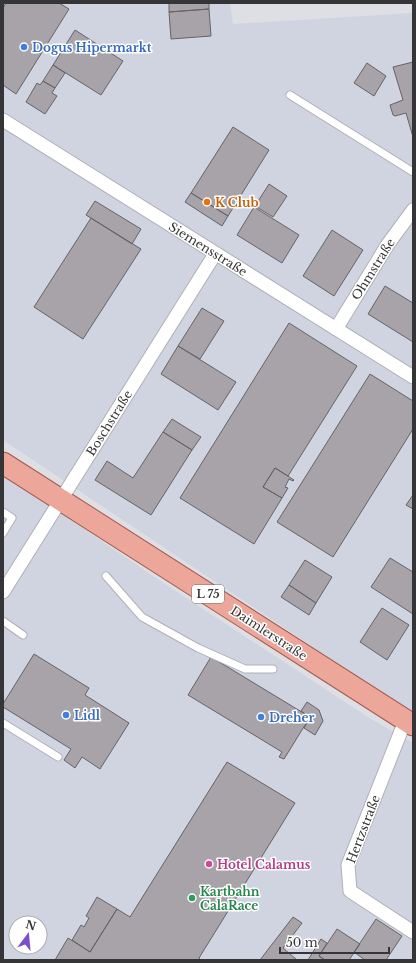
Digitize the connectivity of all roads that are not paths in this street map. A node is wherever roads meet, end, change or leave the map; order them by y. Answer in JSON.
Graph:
{"nodes":[{"id":1,"x":290,"y":95,"type":"dead end"},
{"id":2,"x":3,"y":120,"type":"edge"},
{"id":3,"x":413,"y":172,"type":"edge"},
{"id":4,"x":413,"y":210,"type":"edge"},
{"id":5,"x":215,"y":254,"type":"junction"},
{"id":6,"x":336,"y":329,"type":"junction"},
{"id":7,"x":413,"y":377,"type":"edge"},
{"id":8,"x":3,"y":463,"type":"edge"},
{"id":9,"x":61,"y":500,"type":"junction"},
{"id":10,"x":3,"y":512,"type":"edge"},
{"id":11,"x":3,"y":533,"type":"edge"},
{"id":12,"x":106,"y":576,"type":"dead end"},
{"id":13,"x":3,"y":591,"type":"edge"},
{"id":14,"x":3,"y":621,"type":"edge"},
{"id":15,"x":23,"y":635,"type":"dead end"},
{"id":16,"x":273,"y":669,"type":"dead end"},
{"id":17,"x":3,"y":723,"type":"edge"},
{"id":18,"x":409,"y":723,"type":"edge"},
{"id":19,"x":58,"y":756,"type":"dead end"},
{"id":20,"x":413,"y":932,"type":"edge"}],
"edges":[{"from":1,"to":3,"type":"lane"},
{"from":2,"to":5,"type":"street","name":"Siemensstraße"},
{"from":4,"to":6,"type":"street","name":"Ohmstraße"},
{"from":5,"to":6,"type":"street","name":"Siemensstraße"},
{"from":5,"to":9,"type":"street","name":"Boschstraße"},
{"from":6,"to":7,"type":"street","name":"Siemensstraße"},
{"from":8,"to":9,"type":"main road","name":"Daimlerstraße","number":"L 75"},
{"from":9,"to":13,"type":"street","name":"Boschstraße"},
{"from":9,"to":18,"type":"main road","name":"Daimlerstraße","number":"L 75"},
{"from":10,"to":11,"type":"lane"},
{"from":12,"to":16,"type":"lane"},
{"from":14,"to":15,"type":"lane"},
{"from":17,"to":19,"type":"lane"},
{"from":18,"to":20,"type":"street","name":"Hertzstraße"}]}
